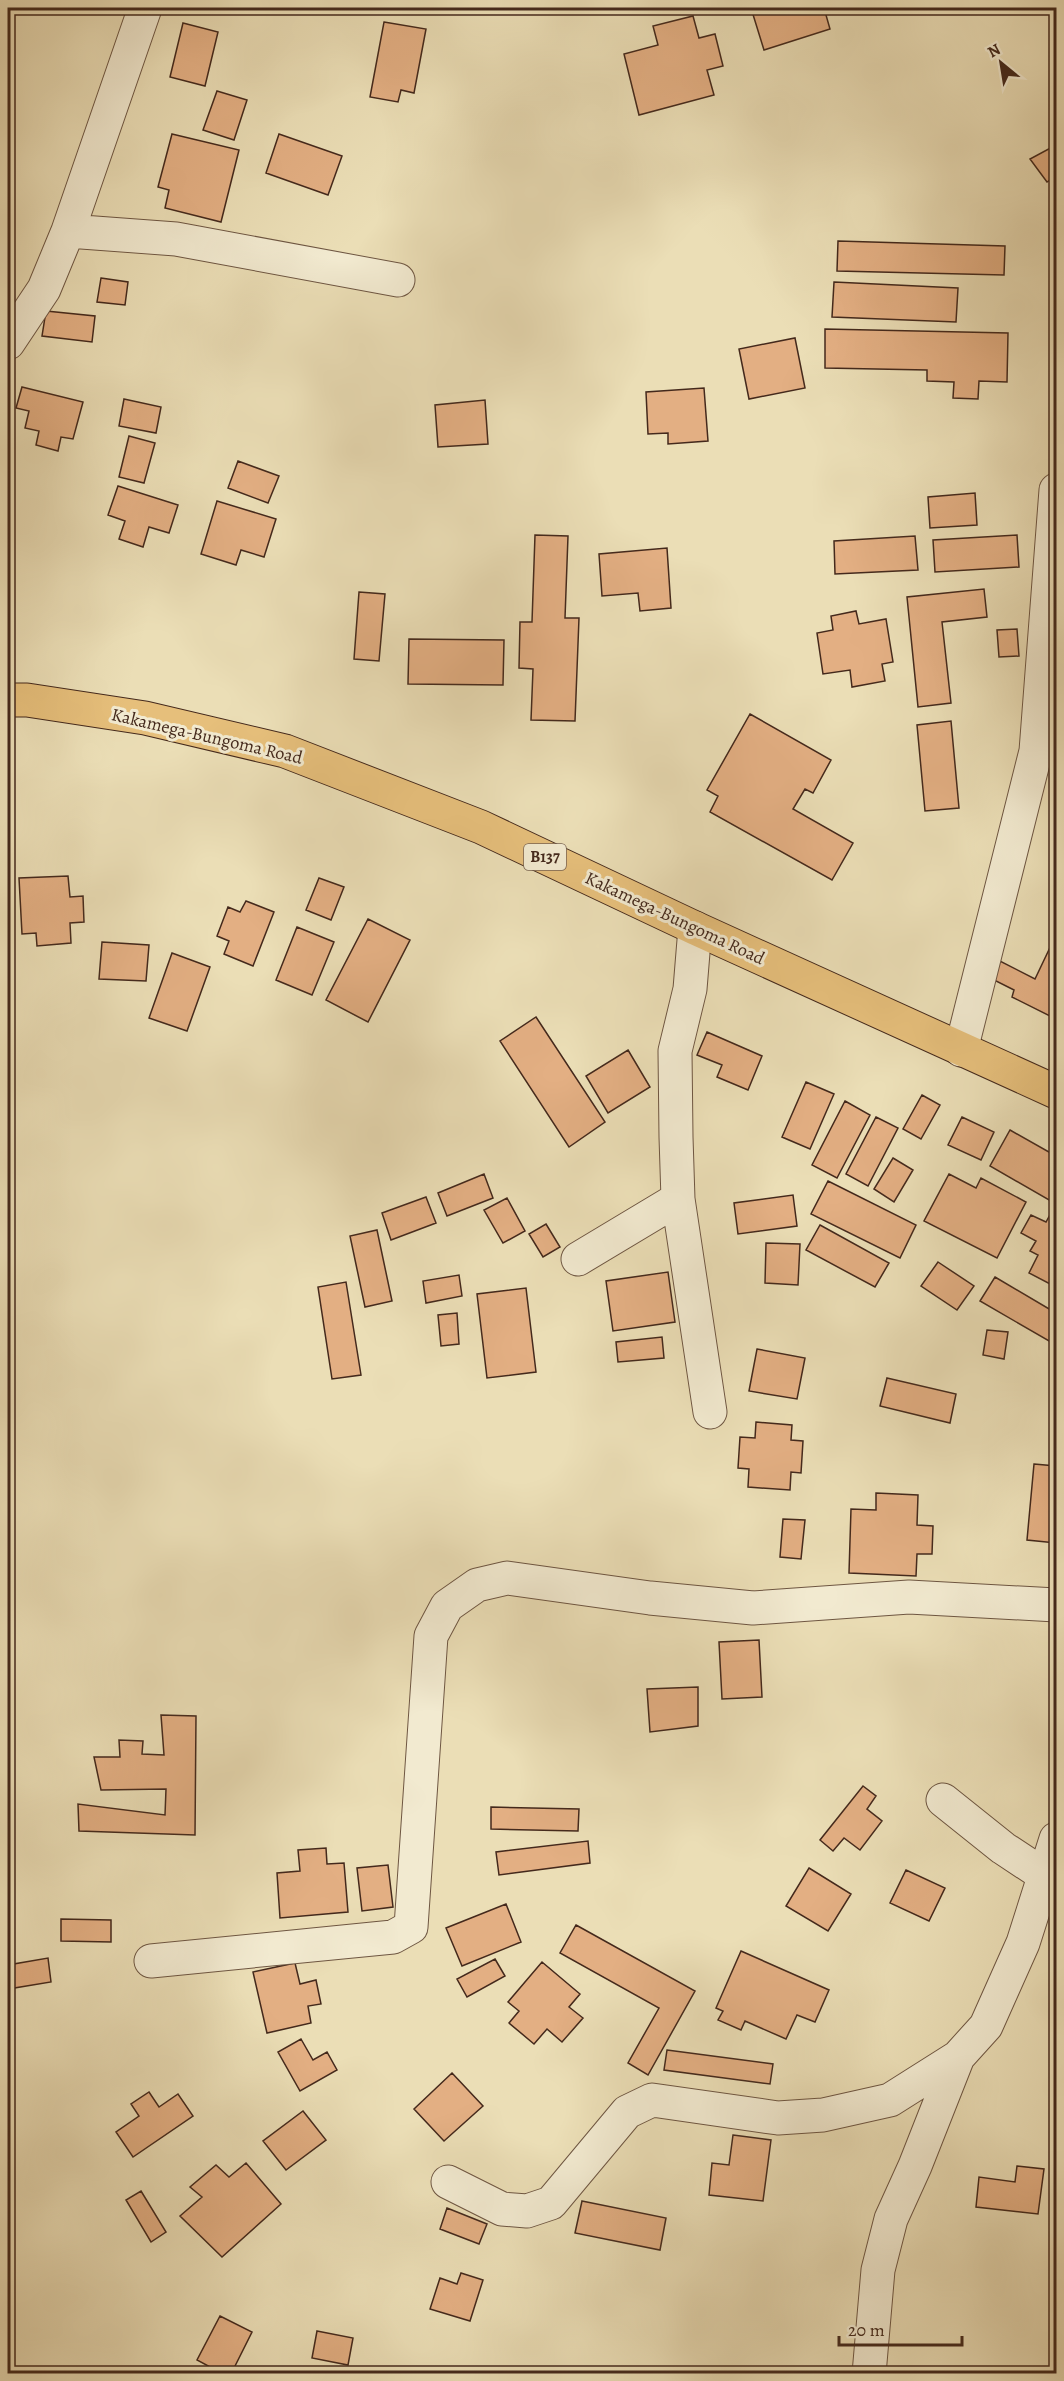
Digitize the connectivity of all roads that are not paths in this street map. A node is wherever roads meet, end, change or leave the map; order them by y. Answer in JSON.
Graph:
{"nodes":[{"id":1,"x":145,"y":8,"type":"edge"},
{"id":2,"x":68,"y":231,"type":"junction"},
{"id":3,"x":398,"y":280,"type":"dead end"},
{"id":4,"x":8,"y":343,"type":"edge"},
{"id":5,"x":1056,"y":490,"type":"edge"},
{"id":6,"x":8,"y":700,"type":"edge"},
{"id":7,"x":695,"y":928,"type":"junction"},
{"id":8,"x":961,"y":1050,"type":"junction"},
{"id":9,"x":1056,"y":1092,"type":"edge"},
{"id":10,"x":678,"y":1198,"type":"junction"},
{"id":11,"x":578,"y":1259,"type":"dead end"},
{"id":12,"x":710,"y":1412,"type":"dead end"},
{"id":13,"x":1056,"y":1605,"type":"edge"},
{"id":14,"x":943,"y":1800,"type":"dead end"},
{"id":15,"x":1056,"y":1839,"type":"edge"},
{"id":16,"x":1050,"y":1878,"type":"edge"},
{"id":17,"x":152,"y":1961,"type":"dead end"},
{"id":18,"x":958,"y":2057,"type":"junction"},
{"id":19,"x":448,"y":2182,"type":"dead end"},
{"id":20,"x":869,"y":2373,"type":"edge"}],
"edges":[{"from":1,"to":2,"type":"street"},
{"from":2,"to":3,"type":"street"},
{"from":2,"to":4,"type":"street"},
{"from":5,"to":8,"type":"street"},
{"from":6,"to":7,"type":"main road","name":"Kakamega-Bungoma Road","number":"B137"},
{"from":7,"to":8,"type":"main road","name":"Kakamega-Bungoma Road","number":"B137"},
{"from":7,"to":10,"type":"street"},
{"from":8,"to":9,"type":"main road","name":"Kakamega-Bungoma Road","number":"B137"},
{"from":10,"to":11,"type":"street"},
{"from":10,"to":12,"type":"street"},
{"from":13,"to":17,"type":"street"},
{"from":14,"to":16,"type":"street"},
{"from":15,"to":16,"type":"street"},
{"from":16,"to":18,"type":"street"},
{"from":18,"to":19,"type":"street"},
{"from":18,"to":20,"type":"street"}]}
